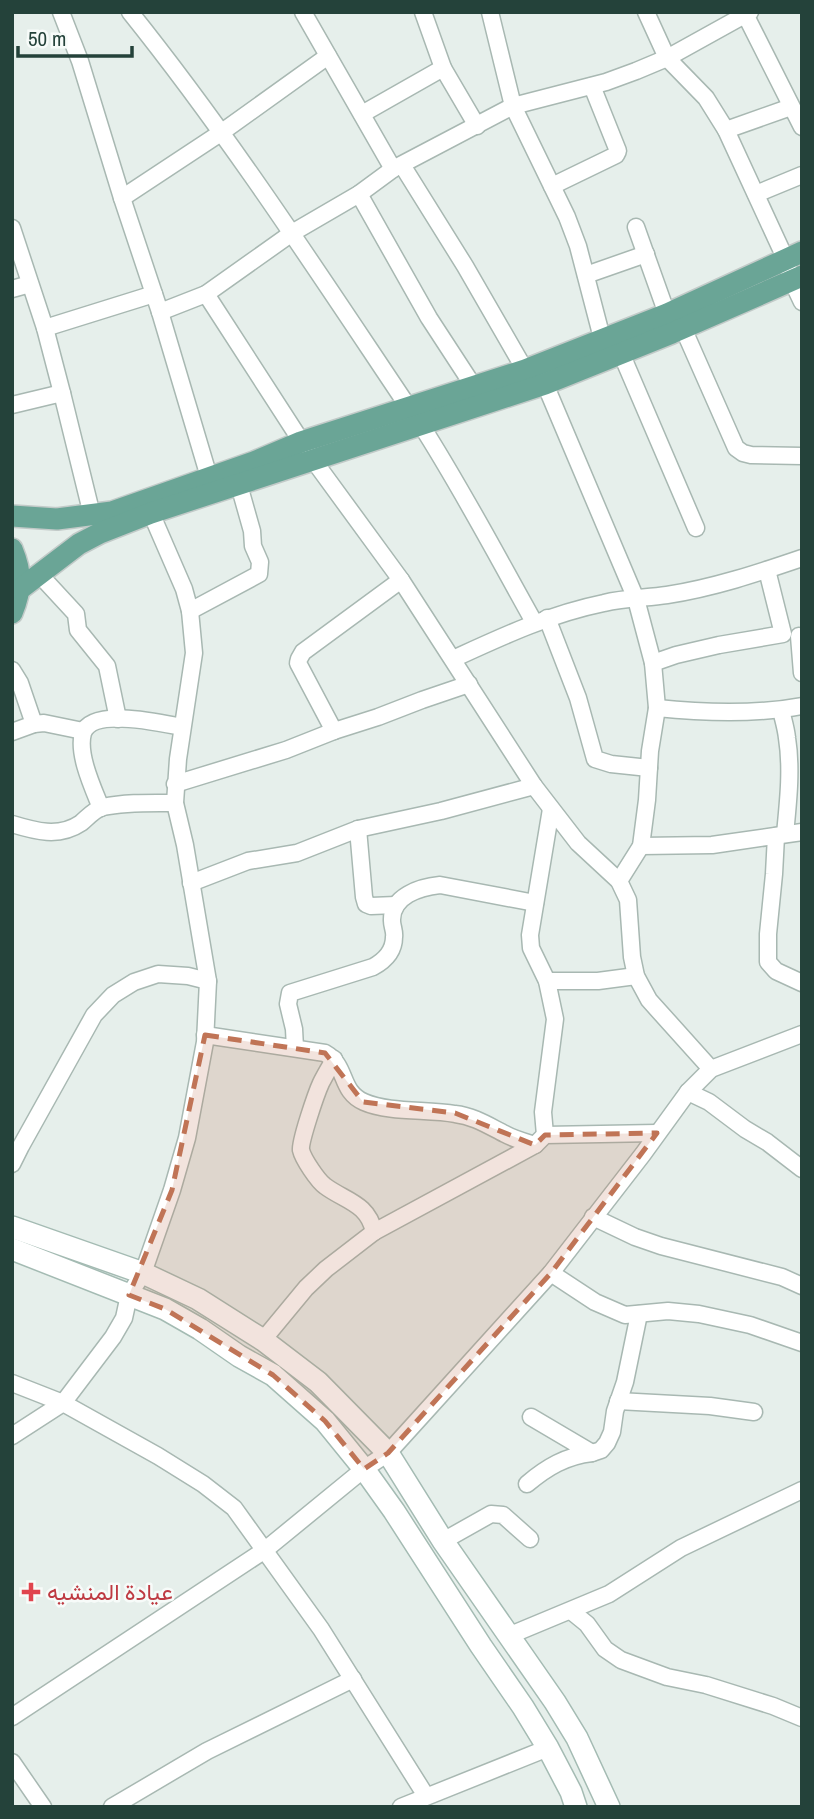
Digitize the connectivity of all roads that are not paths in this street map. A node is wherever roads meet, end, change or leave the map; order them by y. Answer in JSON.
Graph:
{"nodes":[{"id":1,"x":61,"y":12,"type":"edge"},
{"id":2,"x":130,"y":12,"type":"edge"},
{"id":3,"x":303,"y":12,"type":"edge"},
{"id":4,"x":423,"y":12,"type":"edge"},
{"id":5,"x":490,"y":12,"type":"edge"},
{"id":6,"x":646,"y":12,"type":"edge"},
{"id":7,"x":748,"y":14,"type":"edge"},
{"id":8,"x":328,"y":55,"type":"junction"},
{"id":9,"x":667,"y":58,"type":"junction"},
{"id":10,"x":443,"y":68,"type":"junction"},
{"id":11,"x":592,"y":86,"type":"junction"},
{"id":12,"x":513,"y":106,"type":"junction"},
{"id":13,"x":791,"y":107,"type":"junction"},
{"id":14,"x":362,"y":114,"type":"junction"},
{"id":15,"x":477,"y":126,"type":"junction"},
{"id":16,"x":802,"y":127,"type":"edge"},
{"id":17,"x":726,"y":130,"type":"junction"},
{"id":18,"x":222,"y":132,"type":"junction"},
{"id":19,"x":398,"y":167,"type":"junction"},
{"id":20,"x":802,"y":175,"type":"edge"},
{"id":21,"x":552,"y":186,"type":"junction"},
{"id":22,"x":359,"y":194,"type":"junction"},
{"id":23,"x":756,"y":194,"type":"junction"},
{"id":24,"x":122,"y":198,"type":"junction"},
{"id":25,"x":636,"y":227,"type":"dead end"},
{"id":26,"x":12,"y":228,"type":"edge"},
{"id":27,"x":292,"y":233,"type":"junction"},
{"id":28,"x":646,"y":254,"type":"junction"},
{"id":29,"x":794,"y":256,"type":"edge"},
{"id":30,"x":586,"y":275,"type":"junction"},
{"id":31,"x":797,"y":279,"type":"edge"},
{"id":32,"x":30,"y":284,"type":"junction"},
{"id":33,"x":12,"y":289,"type":"edge"},
{"id":34,"x":154,"y":294,"type":"junction"},
{"id":35,"x":206,"y":294,"type":"junction"},
{"id":36,"x":802,"y":302,"type":"edge"},
{"id":37,"x":160,"y":312,"type":"junction"},
{"id":38,"x":667,"y":314,"type":"junction"},
{"id":39,"x":45,"y":328,"type":"junction"},
{"id":40,"x":683,"y":328,"type":"junction"},
{"id":41,"x":602,"y":338,"type":"junction"},
{"id":42,"x":621,"y":354,"type":"junction"},
{"id":43,"x":525,"y":370,"type":"junction"},
{"id":44,"x":545,"y":384,"type":"junction"},
{"id":45,"x":474,"y":387,"type":"junction"},
{"id":46,"x":62,"y":393,"type":"junction"},
{"id":47,"x":12,"y":405,"type":"edge"},
{"id":48,"x":415,"y":416,"type":"junction"},
{"id":49,"x":301,"y":442,"type":"junction"},
{"id":50,"x":802,"y":456,"type":"edge"},
{"id":51,"x":314,"y":461,"type":"junction"},
{"id":52,"x":209,"y":477,"type":"junction"},
{"id":53,"x":239,"y":485,"type":"junction"},
{"id":54,"x":151,"y":513,"type":"junction"},
{"id":55,"x":92,"y":515,"type":"junction"},
{"id":56,"x":12,"y":516,"type":"edge"},
{"id":57,"x":696,"y":528,"type":"dead end"},
{"id":58,"x":12,"y":549,"type":"edge"},
{"id":59,"x":802,"y":558,"type":"edge"},
{"id":60,"x":767,"y":570,"type":"junction"},
{"id":61,"x":39,"y":574,"type":"junction"},
{"id":62,"x":401,"y":580,"type":"junction"},
{"id":63,"x":20,"y":589,"type":"junction"},
{"id":64,"x":636,"y":599,"type":"junction"},
{"id":65,"x":190,"y":611,"type":"junction"},
{"id":66,"x":12,"y":613,"type":"edge"},
{"id":67,"x":540,"y":620,"type":"junction"},
{"id":68,"x":794,"y":635,"type":"edge"},
{"id":69,"x":453,"y":659,"type":"junction"},
{"id":70,"x":653,"y":663,"type":"junction"},
{"id":71,"x":12,"y":670,"type":"edge"},
{"id":72,"x":802,"y":673,"type":"edge"},
{"id":73,"x":469,"y":684,"type":"junction"},
{"id":74,"x":802,"y":706,"type":"edge"},
{"id":75,"x":657,"y":708,"type":"junction"},
{"id":76,"x":781,"y":710,"type":"junction"},
{"id":77,"x":118,"y":719,"type":"junction"},
{"id":78,"x":34,"y":724,"type":"junction"},
{"id":79,"x":182,"y":727,"type":"junction"},
{"id":80,"x":83,"y":731,"type":"junction"},
{"id":81,"x":334,"y":731,"type":"junction"},
{"id":82,"x":12,"y":732,"type":"edge"},
{"id":83,"x":649,"y":768,"type":"junction"},
{"id":84,"x":175,"y":784,"type":"junction"},
{"id":85,"x":534,"y":786,"type":"junction"},
{"id":86,"x":175,"y":803,"type":"junction"},
{"id":87,"x":101,"y":808,"type":"junction"},
{"id":88,"x":551,"y":809,"type":"junction"},
{"id":89,"x":12,"y":824,"type":"edge"},
{"id":90,"x":358,"y":829,"type":"junction"},
{"id":91,"x":788,"y":834,"type":"edge"},
{"id":92,"x":641,"y":846,"type":"junction"},
{"id":93,"x":619,"y":881,"type":"junction"},
{"id":94,"x":191,"y":883,"type":"junction"},
{"id":95,"x":535,"y":903,"type":"junction"},
{"id":96,"x":396,"y":905,"type":"junction"},
{"id":97,"x":636,"y":976,"type":"junction"},
{"id":98,"x":208,"y":981,"type":"junction"},
{"id":99,"x":547,"y":981,"type":"junction"},
{"id":100,"x":802,"y":983,"type":"edge"},
{"id":101,"x":802,"y":1034,"type":"edge"},
{"id":102,"x":205,"y":1035,"type":"junction"},
{"id":103,"x":295,"y":1048,"type":"junction"},
{"id":104,"x":334,"y":1059,"type":"junction"},
{"id":105,"x":711,"y":1069,"type":"junction"},
{"id":106,"x":688,"y":1092,"type":"junction"},
{"id":107,"x":657,"y":1133,"type":"junction"},
{"id":108,"x":540,"y":1140,"type":"junction"},
{"id":109,"x":12,"y":1164,"type":"edge"},
{"id":110,"x":802,"y":1169,"type":"edge"},
{"id":111,"x":593,"y":1217,"type":"junction"},
{"id":112,"x":12,"y":1227,"type":"edge"},
{"id":113,"x":374,"y":1231,"type":"junction"},
{"id":114,"x":12,"y":1248,"type":"edge"},
{"id":115,"x":143,"y":1273,"type":"junction"},
{"id":116,"x":551,"y":1273,"type":"junction"},
{"id":117,"x":800,"y":1281,"type":"edge"},
{"id":118,"x":129,"y":1295,"type":"junction"},
{"id":119,"x":639,"y":1314,"type":"junction"},
{"id":120,"x":263,"y":1340,"type":"junction"},
{"id":121,"x":802,"y":1343,"type":"edge"},
{"id":122,"x":12,"y":1383,"type":"edge"},
{"id":123,"x":618,"y":1401,"type":"junction"},
{"id":124,"x":63,"y":1403,"type":"junction"},
{"id":125,"x":754,"y":1412,"type":"dead end"},
{"id":126,"x":531,"y":1417,"type":"dead end"},
{"id":127,"x":12,"y":1436,"type":"edge"},
{"id":128,"x":388,"y":1453,"type":"junction"},
{"id":129,"x":592,"y":1453,"type":"junction"},
{"id":130,"x":364,"y":1469,"type":"junction"},
{"id":131,"x":527,"y":1484,"type":"dead end"},
{"id":132,"x":802,"y":1490,"type":"edge"},
{"id":133,"x":530,"y":1539,"type":"dead end"},
{"id":134,"x":443,"y":1541,"type":"junction"},
{"id":135,"x":265,"y":1550,"type":"junction"},
{"id":136,"x":571,"y":1611,"type":"junction"},
{"id":137,"x":508,"y":1636,"type":"junction"},
{"id":138,"x":353,"y":1679,"type":"junction"},
{"id":139,"x":12,"y":1717,"type":"edge"},
{"id":140,"x":802,"y":1718,"type":"edge"},
{"id":141,"x":548,"y":1748,"type":"junction"},
{"id":142,"x":12,"y":1762,"type":"edge"},
{"id":143,"x":426,"y":1796,"type":"junction"},
{"id":144,"x":43,"y":1807,"type":"edge"},
{"id":145,"x":112,"y":1807,"type":"edge"},
{"id":146,"x":401,"y":1807,"type":"edge"},
{"id":147,"x":576,"y":1807,"type":"edge"},
{"id":148,"x":609,"y":1807,"type":"edge"}],
"edges":[{"from":1,"to":24,"type":"street"},
{"from":2,"to":18,"type":"street"},
{"from":3,"to":8,"type":"street"},
{"from":4,"to":10,"type":"street"},
{"from":5,"to":12,"type":"street"},
{"from":6,"to":9,"type":"street"},
{"from":7,"to":9,"type":"street"},
{"from":7,"to":13,"type":"street"},
{"from":8,"to":14,"type":"street"},
{"from":8,"to":18,"type":"street"},
{"from":9,"to":11,"type":"street"},
{"from":9,"to":17,"type":"street"},
{"from":10,"to":14,"type":"street"},
{"from":10,"to":15,"type":"street"},
{"from":11,"to":12,"type":"street"},
{"from":11,"to":21,"type":"street"},
{"from":12,"to":15,"type":"street"},
{"from":12,"to":21,"type":"street"},
{"from":13,"to":16,"type":"street"},
{"from":13,"to":17,"type":"street"},
{"from":14,"to":19,"type":"street"},
{"from":15,"to":19,"type":"street"},
{"from":17,"to":23,"type":"street"},
{"from":18,"to":24,"type":"street"},
{"from":18,"to":27,"type":"street"},
{"from":19,"to":22,"type":"street"},
{"from":19,"to":43,"type":"street"},
{"from":20,"to":23,"type":"street"},
{"from":21,"to":30,"type":"street"},
{"from":22,"to":27,"type":"street"},
{"from":22,"to":45,"type":"street"},
{"from":23,"to":29,"type":"street"},
{"from":24,"to":34,"type":"street"},
{"from":25,"to":28,"type":"street"},
{"from":26,"to":32,"type":"street"},
{"from":27,"to":35,"type":"street"},
{"from":27,"to":48,"type":"street"},
{"from":28,"to":30,"type":"street"},
{"from":28,"to":38,"type":"street"},
{"from":29,"to":31,"type":"street"},
{"from":29,"to":38,"type":"main road"},
{"from":30,"to":41,"type":"street"},
{"from":31,"to":36,"type":"street"},
{"from":31,"to":40,"type":"main road"},
{"from":32,"to":33,"type":"street"},
{"from":32,"to":39,"type":"street"},
{"from":34,"to":37,"type":"street"},
{"from":34,"to":39,"type":"street"},
{"from":35,"to":37,"type":"street"},
{"from":35,"to":49,"type":"street"},
{"from":37,"to":52,"type":"street"},
{"from":38,"to":41,"type":"main road"},
{"from":39,"to":46,"type":"street"},
{"from":40,"to":42,"type":"main road"},
{"from":40,"to":50,"type":"street"},
{"from":41,"to":43,"type":"main road"},
{"from":42,"to":44,"type":"main road"},
{"from":42,"to":57,"type":"street"},
{"from":43,"to":45,"type":"main road"},
{"from":44,"to":48,"type":"main road"},
{"from":44,"to":64,"type":"street"},
{"from":45,"to":48,"type":"main road"},
{"from":46,"to":47,"type":"street"},
{"from":46,"to":55,"type":"street"},
{"from":48,"to":49,"type":"main road"},
{"from":48,"to":51,"type":"main road"},
{"from":48,"to":67,"type":"street"},
{"from":49,"to":51,"type":"street"},
{"from":49,"to":52,"type":"main road"},
{"from":51,"to":53,"type":"main road"},
{"from":51,"to":62,"type":"street"},
{"from":52,"to":55,"type":"main road"},
{"from":53,"to":54,"type":"main road"},
{"from":53,"to":65,"type":"street"},
{"from":54,"to":61,"type":"main road"},
{"from":54,"to":65,"type":"street"},
{"from":55,"to":56,"type":"main road"},
{"from":58,"to":63,"type":"main road"},
{"from":59,"to":60,"type":"street"},
{"from":60,"to":64,"type":"street"},
{"from":60,"to":68,"type":"street"},
{"from":61,"to":63,"type":"main road"},
{"from":61,"to":77,"type":"street"},
{"from":62,"to":69,"type":"street"},
{"from":62,"to":81,"type":"street"},
{"from":63,"to":66,"type":"main road"},
{"from":64,"to":67,"type":"street"},
{"from":64,"to":70,"type":"street"},
{"from":65,"to":79,"type":"street"},
{"from":67,"to":69,"type":"street"},
{"from":67,"to":83,"type":"street"},
{"from":68,"to":70,"type":"street"},
{"from":68,"to":72,"type":"street"},
{"from":69,"to":73,"type":"street"},
{"from":70,"to":75,"type":"street"},
{"from":71,"to":78,"type":"street"},
{"from":73,"to":81,"type":"street"},
{"from":73,"to":85,"type":"street"},
{"from":74,"to":76,"type":"street"},
{"from":75,"to":76,"type":"street"},
{"from":75,"to":83,"type":"street"},
{"from":76,"to":91,"type":"street"},
{"from":77,"to":79,"type":"street"},
{"from":77,"to":80,"type":"street"},
{"from":78,"to":80,"type":"street"},
{"from":78,"to":82,"type":"street"},
{"from":79,"to":84,"type":"street"},
{"from":80,"to":87,"type":"street"},
{"from":81,"to":84,"type":"street"},
{"from":83,"to":92,"type":"street"},
{"from":84,"to":86,"type":"street"},
{"from":85,"to":88,"type":"street"},
{"from":85,"to":90,"type":"street"},
{"from":86,"to":87,"type":"street"},
{"from":86,"to":94,"type":"street"},
{"from":87,"to":89,"type":"street"},
{"from":88,"to":93,"type":"street"},
{"from":88,"to":95,"type":"street"},
{"from":90,"to":94,"type":"street"},
{"from":90,"to":96,"type":"street"},
{"from":91,"to":92,"type":"street"},
{"from":91,"to":100,"type":"street"},
{"from":92,"to":93,"type":"street"},
{"from":93,"to":97,"type":"street"},
{"from":94,"to":98,"type":"street"},
{"from":95,"to":96,"type":"street"},
{"from":95,"to":99,"type":"street"},
{"from":96,"to":103,"type":"street"},
{"from":97,"to":99,"type":"street"},
{"from":97,"to":105,"type":"street"},
{"from":98,"to":102,"type":"street"},
{"from":98,"to":109,"type":"street"},
{"from":99,"to":108,"type":"street"},
{"from":101,"to":105,"type":"street"},
{"from":102,"to":103,"type":"street"},
{"from":102,"to":115,"type":"street"},
{"from":103,"to":104,"type":"street"},
{"from":104,"to":108,"type":"street"},
{"from":104,"to":113,"type":"street"},
{"from":105,"to":106,"type":"street"},
{"from":106,"to":107,"type":"street"},
{"from":106,"to":110,"type":"street"},
{"from":107,"to":108,"type":"street"},
{"from":107,"to":111,"type":"street"},
{"from":108,"to":113,"type":"street"},
{"from":111,"to":116,"type":"street"},
{"from":111,"to":117,"type":"street"},
{"from":112,"to":115,"type":"main road"},
{"from":113,"to":120,"type":"street"},
{"from":114,"to":118,"type":"main road"},
{"from":115,"to":118,"type":"street"},
{"from":115,"to":120,"type":"main road"},
{"from":116,"to":119,"type":"street"},
{"from":116,"to":128,"type":"street"},
{"from":118,"to":124,"type":"street"},
{"from":118,"to":130,"type":"main road"},
{"from":119,"to":121,"type":"street"},
{"from":119,"to":123,"type":"street"},
{"from":120,"to":128,"type":"main road"},
{"from":122,"to":124,"type":"street"},
{"from":123,"to":125,"type":"street"},
{"from":123,"to":129,"type":"street"},
{"from":124,"to":127,"type":"street"},
{"from":124,"to":135,"type":"street"},
{"from":126,"to":129,"type":"street"},
{"from":128,"to":130,"type":"street"},
{"from":128,"to":134,"type":"main road"},
{"from":129,"to":131,"type":"street"},
{"from":130,"to":135,"type":"street"},
{"from":130,"to":141,"type":"main road"},
{"from":132,"to":136,"type":"street"},
{"from":133,"to":134,"type":"street"},
{"from":134,"to":137,"type":"main road"},
{"from":135,"to":138,"type":"street"},
{"from":135,"to":139,"type":"street"},
{"from":136,"to":137,"type":"street"},
{"from":136,"to":140,"type":"street"},
{"from":137,"to":148,"type":"main road"},
{"from":138,"to":143,"type":"street"},
{"from":138,"to":145,"type":"street"},
{"from":141,"to":143,"type":"street"},
{"from":141,"to":147,"type":"main road"},
{"from":142,"to":144,"type":"street"},
{"from":143,"to":146,"type":"street"}]}
